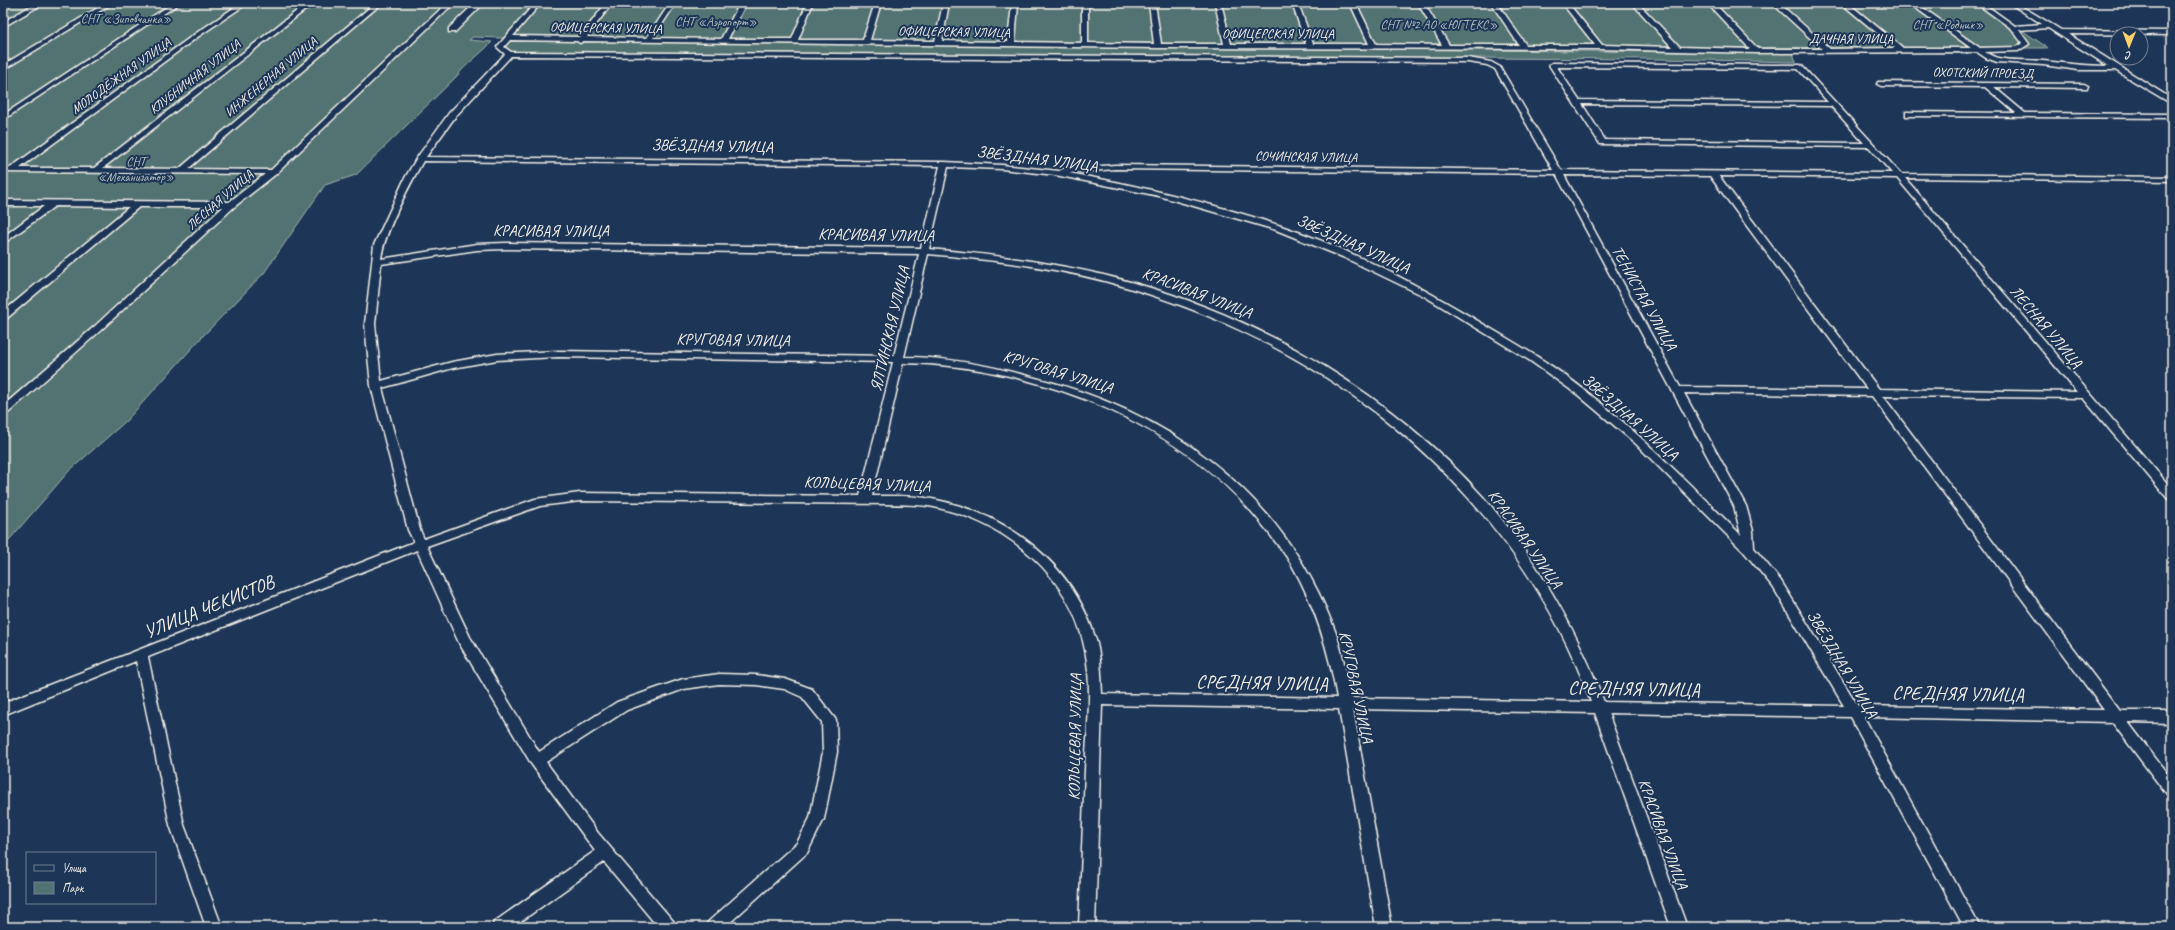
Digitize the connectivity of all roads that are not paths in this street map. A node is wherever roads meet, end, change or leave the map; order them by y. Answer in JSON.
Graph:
{"nodes":[{"id":1,"x":41,"y":3,"type":"edge"},
{"id":2,"x":110,"y":3,"type":"edge"},
{"id":3,"x":177,"y":3,"type":"edge"},
{"id":4,"x":245,"y":3,"type":"edge"},
{"id":5,"x":312,"y":3,"type":"edge"},
{"id":6,"x":379,"y":3,"type":"edge"},
{"id":7,"x":451,"y":3,"type":"edge"},
{"id":8,"x":480,"y":3,"type":"edge"},
{"id":9,"x":538,"y":3,"type":"edge"},
{"id":10,"x":608,"y":3,"type":"edge"},
{"id":11,"x":672,"y":3,"type":"edge"},
{"id":12,"x":743,"y":3,"type":"edge"},
{"id":13,"x":810,"y":3,"type":"edge"},
{"id":14,"x":878,"y":3,"type":"edge"},
{"id":15,"x":946,"y":3,"type":"edge"},
{"id":16,"x":1015,"y":3,"type":"edge"},
{"id":17,"x":1085,"y":3,"type":"edge"},
{"id":18,"x":1152,"y":3,"type":"edge"},
{"id":19,"x":1218,"y":3,"type":"edge"},
{"id":20,"x":1295,"y":3,"type":"edge"},
{"id":21,"x":1353,"y":3,"type":"edge"},
{"id":22,"x":1421,"y":3,"type":"edge"},
{"id":23,"x":1494,"y":3,"type":"edge"},
{"id":24,"x":1565,"y":3,"type":"edge"},
{"id":25,"x":1635,"y":3,"type":"edge"},
{"id":26,"x":1710,"y":3,"type":"edge"},
{"id":27,"x":1775,"y":3,"type":"edge"},
{"id":28,"x":1844,"y":3,"type":"edge"},
{"id":29,"x":1912,"y":3,"type":"edge"},
{"id":30,"x":1979,"y":3,"type":"edge"},
{"id":31,"x":2012,"y":3,"type":"edge"},
{"id":32,"x":3,"y":25,"type":"edge"},
{"id":33,"x":2049,"y":26,"type":"junction"},
{"id":34,"x":2014,"y":28,"type":"junction"},
{"id":35,"x":452,"y":30,"type":"dead end"},
{"id":36,"x":2060,"y":32,"type":"junction"},
{"id":37,"x":2172,"y":33,"type":"edge"},
{"id":38,"x":508,"y":38,"type":"junction"},
{"id":39,"x":580,"y":40,"type":"junction"},
{"id":40,"x":648,"y":41,"type":"junction"},
{"id":41,"x":723,"y":42,"type":"junction"},
{"id":42,"x":794,"y":42,"type":"junction"},
{"id":43,"x":866,"y":43,"type":"junction"},
{"id":44,"x":938,"y":43,"type":"junction"},
{"id":45,"x":1011,"y":44,"type":"junction"},
{"id":46,"x":1085,"y":45,"type":"junction"},
{"id":47,"x":1158,"y":46,"type":"junction"},
{"id":48,"x":1228,"y":46,"type":"junction"},
{"id":49,"x":1310,"y":46,"type":"junction"},
{"id":50,"x":1373,"y":46,"type":"junction"},
{"id":51,"x":1447,"y":47,"type":"junction"},
{"id":52,"x":1524,"y":47,"type":"junction"},
{"id":53,"x":1600,"y":47,"type":"junction"},
{"id":54,"x":1677,"y":48,"type":"junction"},
{"id":55,"x":1976,"y":50,"type":"junction"},
{"id":56,"x":1756,"y":51,"type":"junction"},
{"id":57,"x":1829,"y":51,"type":"junction"},
{"id":58,"x":1902,"y":51,"type":"junction"},
{"id":59,"x":509,"y":54,"type":"junction"},
{"id":60,"x":3,"y":68,"type":"edge"},
{"id":61,"x":2116,"y":68,"type":"junction"},
{"id":62,"x":1881,"y":84,"type":"dead end"},
{"id":63,"x":1987,"y":85,"type":"junction"},
{"id":64,"x":2084,"y":86,"type":"dead end"},
{"id":65,"x":1577,"y":102,"type":"junction"},
{"id":66,"x":2172,"y":102,"type":"edge"},
{"id":67,"x":1831,"y":104,"type":"junction"},
{"id":68,"x":1909,"y":114,"type":"dead end"},
{"id":69,"x":2023,"y":115,"type":"junction"},
{"id":70,"x":2172,"y":116,"type":"edge"},
{"id":71,"x":3,"y":118,"type":"edge"},
{"id":72,"x":1869,"y":145,"type":"junction"},
{"id":73,"x":420,"y":159,"type":"junction"},
{"id":74,"x":945,"y":164,"type":"junction"},
{"id":75,"x":3,"y":170,"type":"edge"},
{"id":76,"x":12,"y":170,"type":"junction"},
{"id":77,"x":95,"y":171,"type":"junction"},
{"id":78,"x":1558,"y":171,"type":"junction"},
{"id":79,"x":180,"y":172,"type":"junction"},
{"id":80,"x":273,"y":172,"type":"junction"},
{"id":81,"x":1055,"y":173,"type":"junction"},
{"id":82,"x":1712,"y":173,"type":"junction"},
{"id":83,"x":1898,"y":176,"type":"junction"},
{"id":84,"x":2172,"y":179,"type":"edge"},
{"id":85,"x":3,"y":203,"type":"edge"},
{"id":86,"x":52,"y":204,"type":"junction"},
{"id":87,"x":137,"y":204,"type":"junction"},
{"id":88,"x":231,"y":205,"type":"junction"},
{"id":89,"x":3,"y":241,"type":"edge"},
{"id":90,"x":923,"y":251,"type":"junction"},
{"id":91,"x":376,"y":262,"type":"junction"},
{"id":92,"x":3,"y":317,"type":"edge"},
{"id":93,"x":899,"y":359,"type":"junction"},
{"id":94,"x":376,"y":386,"type":"junction"},
{"id":95,"x":1677,"y":390,"type":"junction"},
{"id":96,"x":1875,"y":392,"type":"junction"},
{"id":97,"x":2085,"y":395,"type":"junction"},
{"id":98,"x":3,"y":412,"type":"edge"},
{"id":99,"x":2172,"y":496,"type":"edge"},
{"id":100,"x":865,"y":500,"type":"junction"},
{"id":101,"x":421,"y":544,"type":"junction"},
{"id":102,"x":1748,"y":549,"type":"junction"},
{"id":103,"x":141,"y":654,"type":"junction"},
{"id":104,"x":1095,"y":699,"type":"junction"},
{"id":105,"x":1345,"y":703,"type":"junction"},
{"id":106,"x":1599,"y":707,"type":"junction"},
{"id":107,"x":3,"y":709,"type":"edge"},
{"id":108,"x":1854,"y":711,"type":"junction"},
{"id":109,"x":2116,"y":716,"type":"junction"},
{"id":110,"x":2172,"y":717,"type":"edge"},
{"id":111,"x":536,"y":761,"type":"junction"},
{"id":112,"x":2172,"y":791,"type":"edge"},
{"id":113,"x":605,"y":853,"type":"junction"},
{"id":114,"x":214,"y":927,"type":"edge"},
{"id":115,"x":500,"y":927,"type":"edge"},
{"id":116,"x":668,"y":927,"type":"edge"},
{"id":117,"x":714,"y":927,"type":"edge"},
{"id":118,"x":1087,"y":927,"type":"edge"},
{"id":119,"x":1384,"y":927,"type":"edge"},
{"id":120,"x":1679,"y":927,"type":"edge"},
{"id":121,"x":1972,"y":927,"type":"edge"}],
"edges":[{"from":1,"to":32,"type":"street"},
{"from":2,"to":60,"type":"street"},
{"from":3,"to":71,"type":"street"},
{"from":4,"to":76,"type":"street","name":"МОЛОДЁЖНАЯ УЛИЦА"},
{"from":5,"to":77,"type":"street","name":"КЛУБНИЧНАЯ УЛИЦА"},
{"from":6,"to":79,"type":"street","name":"ИНЖЕНЕРНАЯ УЛИЦА"},
{"from":7,"to":80,"type":"street","name":"ЛЕСНАЯ УЛИЦА"},
{"from":8,"to":35,"type":"street"},
{"from":9,"to":38,"type":"street","name":"ОФИЦЕРСКАЯ УЛИЦА"},
{"from":10,"to":39,"type":"street"},
{"from":11,"to":40,"type":"street"},
{"from":12,"to":41,"type":"street"},
{"from":13,"to":42,"type":"street"},
{"from":14,"to":43,"type":"street"},
{"from":15,"to":44,"type":"street"},
{"from":16,"to":45,"type":"street"},
{"from":17,"to":46,"type":"street"},
{"from":18,"to":47,"type":"street"},
{"from":19,"to":48,"type":"street"},
{"from":20,"to":49,"type":"street"},
{"from":21,"to":50,"type":"street"},
{"from":22,"to":51,"type":"street"},
{"from":23,"to":52,"type":"street"},
{"from":24,"to":53,"type":"street"},
{"from":25,"to":54,"type":"street"},
{"from":26,"to":56,"type":"street"},
{"from":27,"to":57,"type":"street"},
{"from":28,"to":58,"type":"street"},
{"from":29,"to":55,"type":"street"},
{"from":30,"to":34,"type":"street","name":"ДАЧНАЯ УЛИЦА"},
{"from":31,"to":33,"type":"street"},
{"from":33,"to":34,"type":"street"},
{"from":33,"to":36,"type":"street"},
{"from":34,"to":55,"type":"street","name":"ДАЧНАЯ УЛИЦА"},
{"from":36,"to":37,"type":"street"},
{"from":36,"to":61,"type":"street"},
{"from":38,"to":39,"type":"street","name":"ОФИЦЕРСКАЯ УЛИЦА"},
{"from":38,"to":59,"type":"street"},
{"from":39,"to":40,"type":"street","name":"ОФИЦЕРСКАЯ УЛИЦА"},
{"from":40,"to":41,"type":"street","name":"ОФИЦЕРСКАЯ УЛИЦА"},
{"from":41,"to":42,"type":"street","name":"ОФИЦЕРСКАЯ УЛИЦА"},
{"from":42,"to":43,"type":"street","name":"ОФИЦЕРСКАЯ УЛИЦА"},
{"from":43,"to":44,"type":"street","name":"ОФИЦЕРСКАЯ УЛИЦА"},
{"from":44,"to":45,"type":"street","name":"ОФИЦЕРСКАЯ УЛИЦА"},
{"from":45,"to":46,"type":"street","name":"ОФИЦЕРСКАЯ УЛИЦА"},
{"from":46,"to":47,"type":"street","name":"ОФИЦЕРСКАЯ УЛИЦА"},
{"from":47,"to":48,"type":"street","name":"ОФИЦЕРСКАЯ УЛИЦА"},
{"from":48,"to":49,"type":"street","name":"ОФИЦЕРСКАЯ УЛИЦА"},
{"from":49,"to":50,"type":"street","name":"ОФИЦЕРСКАЯ УЛИЦА"},
{"from":50,"to":51,"type":"street","name":"ОФИЦЕРСКАЯ УЛИЦА"},
{"from":51,"to":52,"type":"street","name":"ОФИЦЕРСКАЯ УЛИЦА"},
{"from":52,"to":53,"type":"street","name":"ДАЧНАЯ УЛИЦА"},
{"from":53,"to":54,"type":"street","name":"ДАЧНАЯ УЛИЦА"},
{"from":54,"to":56,"type":"street","name":"ДАЧНАЯ УЛИЦА"},
{"from":55,"to":58,"type":"street","name":"ДАЧНАЯ УЛИЦА"},
{"from":55,"to":61,"type":"street"},
{"from":56,"to":57,"type":"street","name":"ДАЧНАЯ УЛИЦА"},
{"from":57,"to":58,"type":"street","name":"ДАЧНАЯ УЛИЦА"},
{"from":59,"to":73,"type":"street"},
{"from":59,"to":78,"type":"street","name":"ТЕНИСТАЯ УЛИЦА"},
{"from":61,"to":66,"type":"street"},
{"from":62,"to":63,"type":"street","name":"ОХОТСКИЙ ПРОЕЗД"},
{"from":63,"to":64,"type":"street","name":"ОХОТСКИЙ ПРОЕЗД"},
{"from":63,"to":69,"type":"street"},
{"from":65,"to":67,"type":"street"},
{"from":65,"to":67,"type":"street","name":"ЛЕСНАЯ УЛИЦА"},
{"from":65,"to":72,"type":"street"},
{"from":67,"to":72,"type":"street","name":"ЛЕСНАЯ УЛИЦА"},
{"from":68,"to":69,"type":"street"},
{"from":69,"to":70,"type":"street"},
{"from":72,"to":83,"type":"street","name":"ЛЕСНАЯ УЛИЦА"},
{"from":73,"to":74,"type":"street","name":"ЗВЁЗДНАЯ УЛИЦА"},
{"from":73,"to":91,"type":"street"},
{"from":74,"to":81,"type":"street","name":"ЗВЁЗДНАЯ УЛИЦА"},
{"from":74,"to":90,"type":"street","name":"ЯЛТИНСКАЯ УЛИЦА"},
{"from":75,"to":76,"type":"street"},
{"from":76,"to":77,"type":"street"},
{"from":77,"to":79,"type":"street"},
{"from":78,"to":81,"type":"street","name":"СОЧИНСКАЯ УЛИЦА"},
{"from":78,"to":82,"type":"street","name":"СОЧИНСКАЯ УЛИЦА"},
{"from":78,"to":95,"type":"street","name":"ТЕНИСТАЯ УЛИЦА"},
{"from":79,"to":80,"type":"street"},
{"from":80,"to":88,"type":"street","name":"ЛЕСНАЯ УЛИЦА"},
{"from":81,"to":102,"type":"street","name":"ЗВЁЗДНАЯ УЛИЦА"},
{"from":82,"to":83,"type":"street","name":"СОЧИНСКАЯ УЛИЦА"},
{"from":82,"to":96,"type":"street"},
{"from":83,"to":84,"type":"street","name":"СОЧИНСКАЯ УЛИЦА"},
{"from":83,"to":97,"type":"street","name":"ЛЕСНАЯ УЛИЦА"},
{"from":85,"to":86,"type":"street"},
{"from":86,"to":87,"type":"street"},
{"from":86,"to":89,"type":"street"},
{"from":87,"to":88,"type":"street"},
{"from":87,"to":92,"type":"street"},
{"from":88,"to":98,"type":"street","name":"ЛЕСНАЯ УЛИЦА"},
{"from":90,"to":91,"type":"street","name":"КРАСИВАЯ УЛИЦА"},
{"from":90,"to":93,"type":"street","name":"ЯЛТИНСКАЯ УЛИЦА"},
{"from":90,"to":106,"type":"street","name":"КРАСИВАЯ УЛИЦА"},
{"from":91,"to":94,"type":"street"},
{"from":93,"to":94,"type":"street","name":"КРУГОВАЯ УЛИЦА"},
{"from":93,"to":100,"type":"street","name":"ЯЛТИНСКАЯ УЛИЦА"},
{"from":93,"to":105,"type":"street","name":"КРУГОВАЯ УЛИЦА"},
{"from":94,"to":101,"type":"street"},
{"from":95,"to":96,"type":"street"},
{"from":95,"to":102,"type":"street","name":"ТЕНИСТАЯ УЛИЦА"},
{"from":96,"to":97,"type":"street"},
{"from":96,"to":109,"type":"street"},
{"from":97,"to":99,"type":"street","name":"ЛЕСНАЯ УЛИЦА"},
{"from":100,"to":101,"type":"street","name":"КОЛЬЦЕВАЯ УЛИЦА"},
{"from":100,"to":104,"type":"street","name":"КОЛЬЦЕВАЯ УЛИЦА"},
{"from":101,"to":103,"type":"street","name":"УЛИЦА ЧЕКИСТОВ"},
{"from":101,"to":111,"type":"street"},
{"from":102,"to":108,"type":"street","name":"ЗВЁЗДНАЯ УЛИЦА"},
{"from":103,"to":107,"type":"street"},
{"from":103,"to":114,"type":"street","name":"УЛИЦА ЧЕКИСТОВ"},
{"from":104,"to":105,"type":"street","name":"СРЕДНЯЯ УЛИЦА"},
{"from":104,"to":118,"type":"street","name":"КОЛЬЦЕВАЯ УЛИЦА"},
{"from":105,"to":106,"type":"street","name":"СРЕДНЯЯ УЛИЦА"},
{"from":105,"to":119,"type":"street","name":"КРУГОВАЯ УЛИЦА"},
{"from":106,"to":108,"type":"street","name":"СРЕДНЯЯ УЛИЦА"},
{"from":106,"to":120,"type":"street","name":"КРАСИВАЯ УЛИЦА"},
{"from":108,"to":109,"type":"street","name":"СРЕДНЯЯ УЛИЦА"},
{"from":108,"to":121,"type":"street","name":"ЗВЁЗДНАЯ УЛИЦА"},
{"from":109,"to":110,"type":"street","name":"СРЕДНЯЯ УЛИЦА"},
{"from":109,"to":112,"type":"street"},
{"from":111,"to":113,"type":"street"},
{"from":111,"to":117,"type":"street"},
{"from":113,"to":115,"type":"street"},
{"from":113,"to":116,"type":"street"}]}
